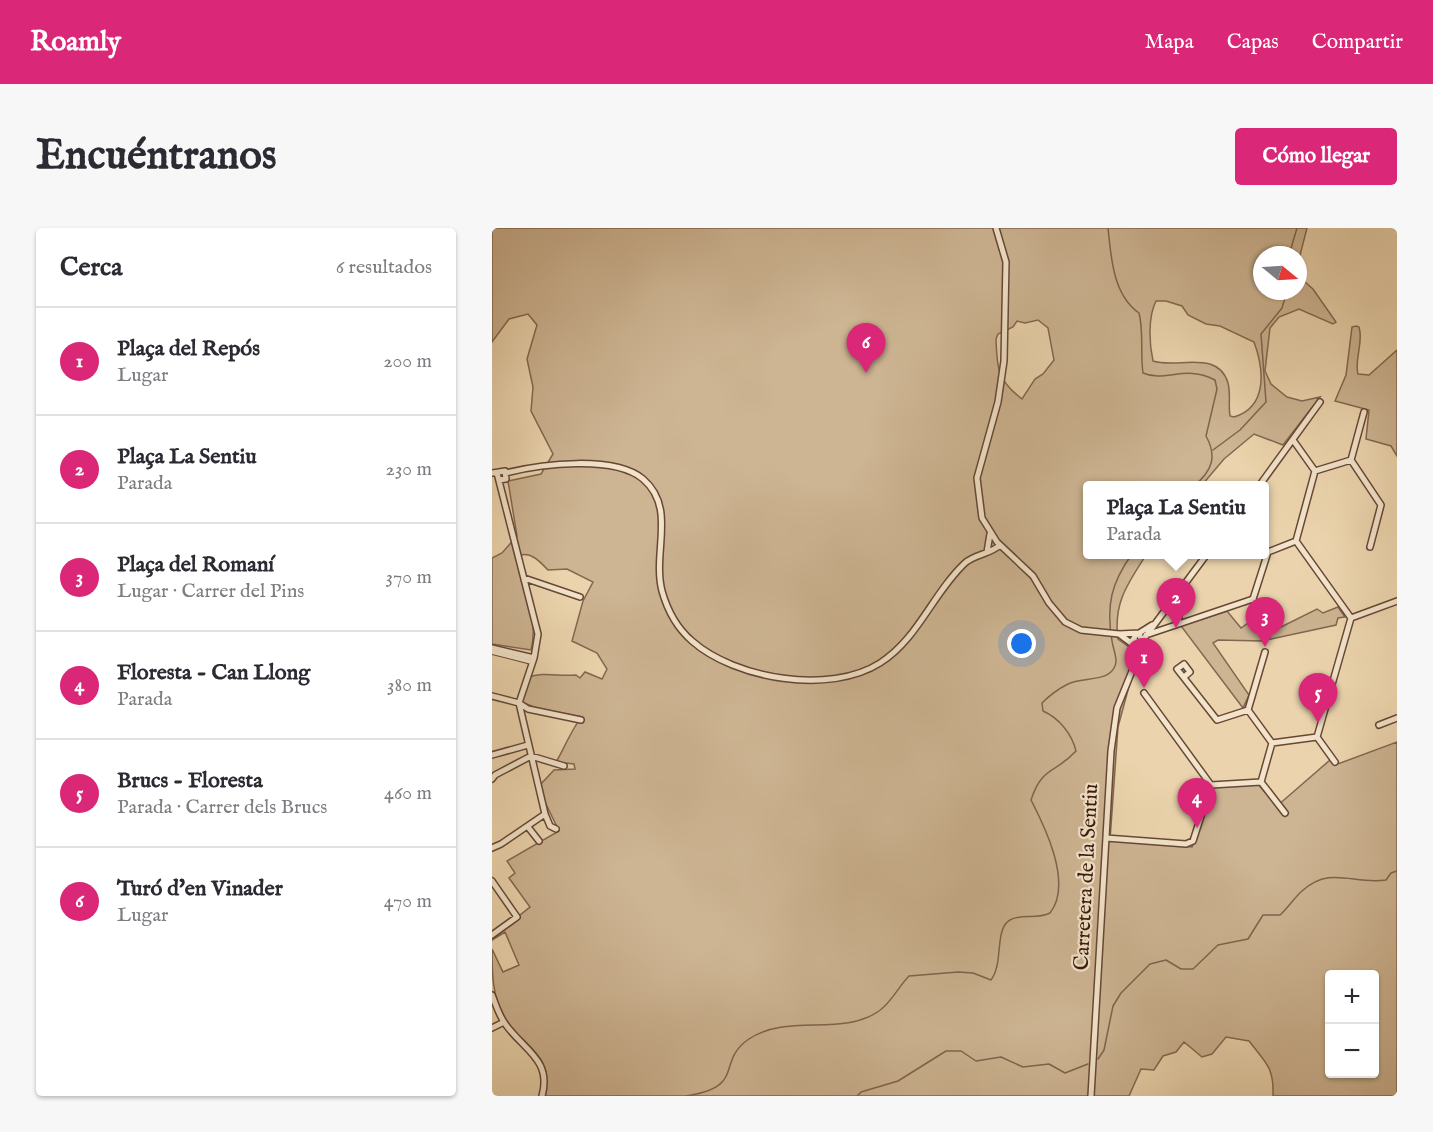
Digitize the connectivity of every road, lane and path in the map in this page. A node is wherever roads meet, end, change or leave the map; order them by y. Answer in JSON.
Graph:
{"nodes":[{"id":1,"x":996,"y":228,"type":"edge"},
{"id":2,"x":1320,"y":402,"type":"dead end"},
{"id":3,"x":1364,"y":412,"type":"dead end"},
{"id":4,"x":1293,"y":440,"type":"junction"},
{"id":5,"x":1351,"y":460,"type":"junction"},
{"id":6,"x":1315,"y":471,"type":"junction"},
{"id":7,"x":495,"y":473,"type":"edge"},
{"id":8,"x":506,"y":473,"type":"junction"},
{"id":9,"x":499,"y":480,"type":"junction"},
{"id":10,"x":1263,"y":481,"type":"edge"},
{"id":11,"x":990,"y":534,"type":"junction"},
{"id":12,"x":1296,"y":541,"type":"junction"},
{"id":13,"x":999,"y":543,"type":"junction"},
{"id":14,"x":1370,"y":547,"type":"dead end"},
{"id":15,"x":987,"y":552,"type":"junction"},
{"id":16,"x":1269,"y":552,"type":"edge"},
{"id":17,"x":1010,"y":554,"type":"junction"},
{"id":18,"x":1204,"y":559,"type":"edge"},
{"id":19,"x":1266,"y":559,"type":"edge"},
{"id":20,"x":524,"y":578,"type":"junction"},
{"id":21,"x":580,"y":597,"type":"dead end"},
{"id":22,"x":1253,"y":599,"type":"junction"},
{"id":23,"x":1171,"y":601,"type":"junction"},
{"id":24,"x":1397,"y":602,"type":"edge"},
{"id":25,"x":1262,"y":613,"type":"dead end"},
{"id":26,"x":1179,"y":617,"type":"junction"},
{"id":27,"x":1351,"y":618,"type":"junction"},
{"id":28,"x":1188,"y":621,"type":"junction"},
{"id":29,"x":1178,"y":624,"type":"junction"},
{"id":30,"x":1154,"y":625,"type":"junction"},
{"id":31,"x":1139,"y":633,"type":"junction"},
{"id":32,"x":1117,"y":634,"type":"junction"},
{"id":33,"x":1144,"y":639,"type":"junction"},
{"id":34,"x":1132,"y":640,"type":"junction"},
{"id":35,"x":492,"y":648,"type":"edge"},
{"id":36,"x":492,"y":652,"type":"edge"},
{"id":37,"x":1265,"y":652,"type":"dead end"},
{"id":38,"x":533,"y":660,"type":"junction"},
{"id":39,"x":1134,"y":663,"type":"junction"},
{"id":40,"x":1184,"y":677,"type":"dead end"},
{"id":41,"x":1144,"y":693,"type":"dead end"},
{"id":42,"x":492,"y":696,"type":"edge"},
{"id":43,"x":519,"y":703,"type":"junction"},
{"id":44,"x":1248,"y":710,"type":"junction"},
{"id":45,"x":1397,"y":718,"type":"edge"},
{"id":46,"x":581,"y":720,"type":"dead end"},
{"id":47,"x":1379,"y":725,"type":"dead end"},
{"id":48,"x":1317,"y":737,"type":"junction"},
{"id":49,"x":1272,"y":743,"type":"junction"},
{"id":50,"x":528,"y":746,"type":"junction"},
{"id":51,"x":492,"y":755,"type":"edge"},
{"id":52,"x":531,"y":756,"type":"junction"},
{"id":53,"x":1335,"y":762,"type":"dead end"},
{"id":54,"x":564,"y":766,"type":"dead end"},
{"id":55,"x":492,"y":779,"type":"edge"},
{"id":56,"x":1261,"y":782,"type":"junction"},
{"id":57,"x":1211,"y":785,"type":"junction"},
{"id":58,"x":1285,"y":813,"type":"dead end"},
{"id":59,"x":545,"y":814,"type":"junction"},
{"id":60,"x":528,"y":828,"type":"junction"},
{"id":61,"x":556,"y":829,"type":"dead end"},
{"id":62,"x":1106,"y":838,"type":"junction"},
{"id":63,"x":539,"y":841,"type":"dead end"},
{"id":64,"x":492,"y":848,"type":"edge"},
{"id":65,"x":492,"y":880,"type":"edge"},
{"id":66,"x":492,"y":935,"type":"edge"},
{"id":67,"x":492,"y":995,"type":"edge"},
{"id":68,"x":504,"y":1022,"type":"junction"},
{"id":69,"x":492,"y":1028,"type":"edge"},
{"id":70,"x":542,"y":1096,"type":"edge"},
{"id":71,"x":1091,"y":1096,"type":"edge"}],
"edges":[{"from":1,"to":11,"type":"street"},
{"from":2,"to":4,"type":"street"},
{"from":3,"to":5,"type":"street"},
{"from":4,"to":6,"type":"street"},
{"from":4,"to":10,"type":"street"},
{"from":5,"to":6,"type":"street"},
{"from":5,"to":14,"type":"street"},
{"from":6,"to":12,"type":"street"},
{"from":7,"to":8,"type":"street"},
{"from":7,"to":9,"type":"street"},
{"from":8,"to":9,"type":"street"},
{"from":8,"to":15,"type":"street"},
{"from":9,"to":20,"type":"street"},
{"from":11,"to":13,"type":"street"},
{"from":11,"to":15,"type":"street"},
{"from":12,"to":16,"type":"street"},
{"from":12,"to":27,"type":"street"},
{"from":13,"to":15,"type":"street"},
{"from":13,"to":17,"type":"street"},
{"from":15,"to":17,"type":"street"},
{"from":17,"to":32,"type":"street"},
{"from":18,"to":23,"type":"street"},
{"from":19,"to":22,"type":"street"},
{"from":20,"to":21,"type":"street"},
{"from":20,"to":38,"type":"street"},
{"from":22,"to":25,"type":"street"},
{"from":22,"to":28,"type":"street"},
{"from":23,"to":26,"type":"street"},
{"from":23,"to":30,"type":"street"},
{"from":24,"to":27,"type":"street"},
{"from":26,"to":28,"type":"street"},
{"from":26,"to":29,"type":"street"},
{"from":27,"to":48,"type":"street"},
{"from":28,"to":29,"type":"street"},
{"from":29,"to":33,"type":"street"},
{"from":30,"to":31,"type":"street"},
{"from":30,"to":33,"type":"street","name":"Carretera de la Sentiu"},
{"from":31,"to":32,"type":"street"},
{"from":31,"to":33,"type":"street"},
{"from":31,"to":34,"type":"street"},
{"from":32,"to":34,"type":"street"},
{"from":33,"to":34,"type":"street"},
{"from":33,"to":39,"type":"street","name":"Carretera de la Sentiu"},
{"from":34,"to":39,"type":"street"},
{"from":35,"to":38,"type":"street"},
{"from":36,"to":38,"type":"street"},
{"from":37,"to":44,"type":"street"},
{"from":38,"to":43,"type":"street"},
{"from":39,"to":62,"type":"street","name":"Carretera de la Sentiu"},
{"from":40,"to":44,"type":"street"},
{"from":41,"to":57,"type":"street"},
{"from":42,"to":43,"type":"street"},
{"from":43,"to":46,"type":"street"},
{"from":43,"to":50,"type":"street"},
{"from":44,"to":49,"type":"street"},
{"from":45,"to":47,"type":"street"},
{"from":48,"to":49,"type":"street"},
{"from":48,"to":53,"type":"street"},
{"from":49,"to":56,"type":"street"},
{"from":50,"to":51,"type":"street"},
{"from":50,"to":52,"type":"street"},
{"from":52,"to":54,"type":"street"},
{"from":52,"to":55,"type":"street"},
{"from":52,"to":59,"type":"street"},
{"from":56,"to":57,"type":"street"},
{"from":56,"to":58,"type":"street"},
{"from":57,"to":62,"type":"street"},
{"from":59,"to":60,"type":"street"},
{"from":59,"to":61,"type":"street"},
{"from":60,"to":63,"type":"street"},
{"from":60,"to":64,"type":"street"},
{"from":62,"to":71,"type":"street","name":"Carretera de la Sentiu"},
{"from":65,"to":66,"type":"street"},
{"from":67,"to":68,"type":"street"},
{"from":68,"to":69,"type":"street"},
{"from":68,"to":70,"type":"street"}]}
